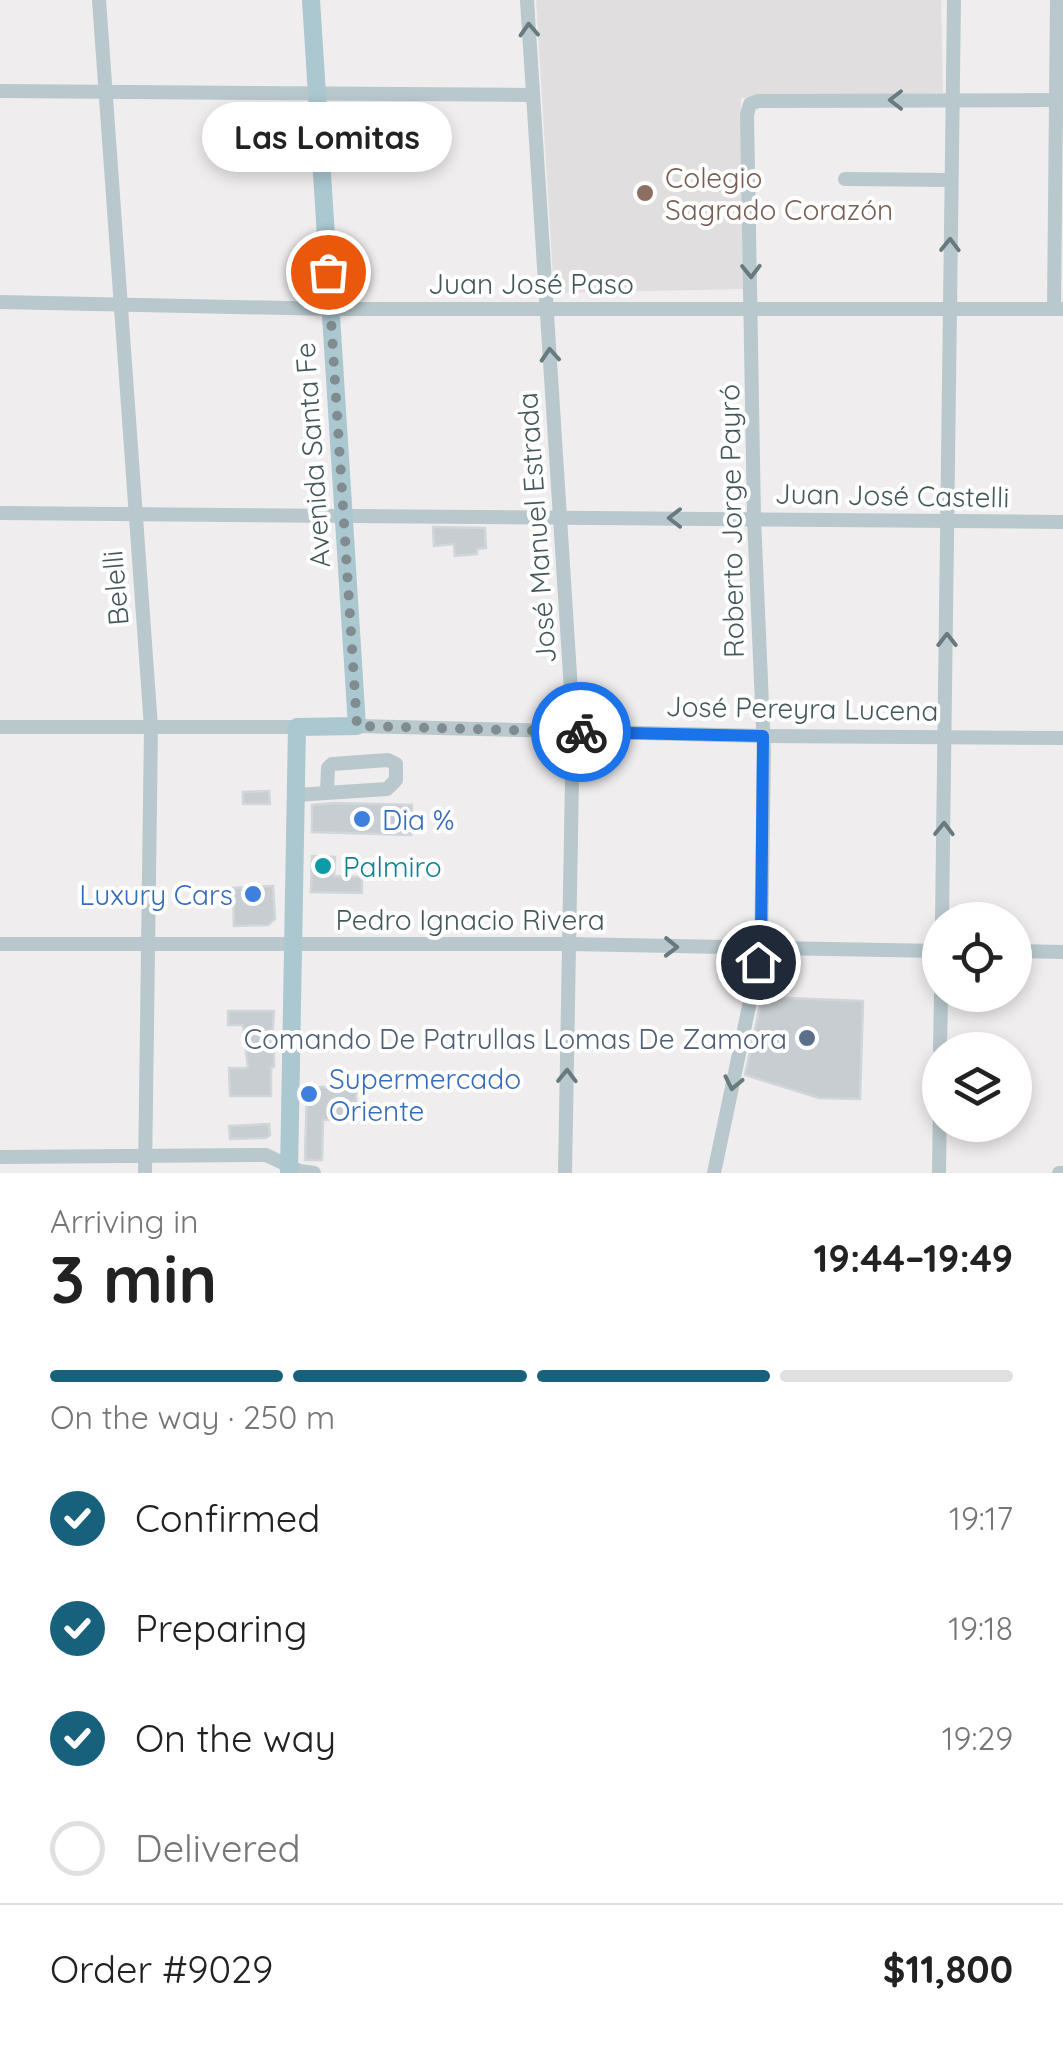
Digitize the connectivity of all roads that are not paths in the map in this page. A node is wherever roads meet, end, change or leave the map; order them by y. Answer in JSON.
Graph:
{"nodes":[{"id":1,"x":99,"y":0,"type":"edge"},
{"id":2,"x":311,"y":0,"type":"edge"},
{"id":3,"x":528,"y":0,"type":"edge"},
{"id":4,"x":954,"y":0,"type":"edge"},
{"id":5,"x":1057,"y":0,"type":"edge"},
{"id":6,"x":0,"y":91,"type":"edge"},
{"id":7,"x":106,"y":91,"type":"junction"},
{"id":8,"x":317,"y":92,"type":"junction"},
{"id":9,"x":533,"y":95,"type":"junction"},
{"id":10,"x":953,"y":100,"type":"junction"},
{"id":11,"x":1060,"y":100,"type":"edge"},
{"id":12,"x":845,"y":179,"type":"dead end"},
{"id":13,"x":951,"y":180,"type":"junction"},
{"id":14,"x":0,"y":302,"type":"edge"},
{"id":15,"x":119,"y":306,"type":"junction"},
{"id":16,"x":330,"y":308,"type":"junction"},
{"id":17,"x":547,"y":308,"type":"junction"},
{"id":18,"x":752,"y":308,"type":"junction"},
{"id":19,"x":1059,"y":308,"type":"edge"},
{"id":20,"x":948,"y":309,"type":"junction"},
{"id":21,"x":0,"y":513,"type":"edge"},
{"id":22,"x":134,"y":514,"type":"junction"},
{"id":23,"x":344,"y":515,"type":"junction"},
{"id":24,"x":560,"y":517,"type":"junction"},
{"id":25,"x":754,"y":518,"type":"junction"},
{"id":26,"x":1063,"y":522,"type":"edge"},
{"id":27,"x":948,"y":523,"type":"junction"},
{"id":28,"x":357,"y":726,"type":"junction"},
{"id":29,"x":0,"y":727,"type":"edge"},
{"id":30,"x":151,"y":727,"type":"junction"},
{"id":31,"x":297,"y":727,"type":"junction"},
{"id":32,"x":573,"y":732,"type":"junction"},
{"id":33,"x":763,"y":736,"type":"junction"},
{"id":34,"x":946,"y":737,"type":"junction"},
{"id":35,"x":1063,"y":738,"type":"edge"},
{"id":36,"x":326,"y":792,"type":"junction"},
{"id":37,"x":296,"y":796,"type":"junction"},
{"id":38,"x":942,"y":902,"type":"edge"},
{"id":39,"x":293,"y":943,"type":"junction"},
{"id":40,"x":0,"y":944,"type":"edge"},
{"id":41,"x":148,"y":944,"type":"junction"},
{"id":42,"x":570,"y":944,"type":"junction"},
{"id":43,"x":761,"y":949,"type":"junction"},
{"id":44,"x":922,"y":951,"type":"edge"},
{"id":45,"x":1032,"y":951,"type":"edge"},
{"id":46,"x":1063,"y":952,"type":"edge"},
{"id":47,"x":939,"y":1142,"type":"edge"},
{"id":48,"x":145,"y":1156,"type":"junction"},
{"id":49,"x":0,"y":1157,"type":"edge"},
{"id":50,"x":289,"y":1170,"type":"edge"},
{"id":51,"x":145,"y":1173,"type":"edge"},
{"id":52,"x":314,"y":1173,"type":"edge"},
{"id":53,"x":564,"y":1173,"type":"edge"},
{"id":54,"x":714,"y":1173,"type":"edge"},
{"id":55,"x":939,"y":1173,"type":"edge"}],
"edges":[{"from":1,"to":7,"type":"street","name":"Belelli"},
{"from":2,"to":8,"type":"main road","name":"Avenida Santa Fe"},
{"from":9,"to":3,"type":"street","name":"José Manuel Estrada","one_way":true},
{"from":4,"to":10,"type":"street"},
{"from":5,"to":11,"type":"street"},
{"from":6,"to":7,"type":"street"},
{"from":7,"to":8,"type":"street"},
{"from":7,"to":15,"type":"street","name":"Belelli"},
{"from":8,"to":9,"type":"street"},
{"from":8,"to":16,"type":"main road","name":"Avenida Santa Fe"},
{"from":9,"to":17,"type":"street","name":"José Manuel Estrada"},
{"from":10,"to":11,"type":"street"},
{"from":10,"to":13,"type":"street"},
{"from":10,"to":18,"type":"street","name":"Roberto Jorge Payró","one_way":true},
{"from":11,"to":19,"type":"street"},
{"from":12,"to":13,"type":"street"},
{"from":20,"to":13,"type":"street","one_way":true},
{"from":14,"to":15,"type":"street","name":"Juan José Paso"},
{"from":15,"to":16,"type":"street","name":"Juan José Paso"},
{"from":15,"to":22,"type":"street","name":"Belelli"},
{"from":16,"to":17,"type":"street","name":"Juan José Paso"},
{"from":16,"to":23,"type":"main road","name":"Avenida Santa Fe"},
{"from":17,"to":18,"type":"street","name":"Juan José Paso"},
{"from":24,"to":17,"type":"street","name":"José Manuel Estrada","one_way":true},
{"from":18,"to":20,"type":"street","name":"Juan José Paso"},
{"from":18,"to":25,"type":"street","name":"Roberto Jorge Payró"},
{"from":19,"to":20,"type":"street","name":"Juan José Paso"},
{"from":20,"to":27,"type":"street"},
{"from":21,"to":22,"type":"street","name":"Juan José Castelli"},
{"from":22,"to":23,"type":"street","name":"Juan José Castelli"},
{"from":22,"to":30,"type":"street","name":"Belelli"},
{"from":23,"to":24,"type":"street","name":"Juan José Castelli"},
{"from":23,"to":28,"type":"main road","name":"Avenida Santa Fe"},
{"from":25,"to":24,"type":"street","name":"Juan José Castelli","one_way":true},
{"from":24,"to":32,"type":"street","name":"José Manuel Estrada"},
{"from":25,"to":27,"type":"street","name":"Juan José Castelli"},
{"from":25,"to":33,"type":"street","name":"Roberto Jorge Payró"},
{"from":26,"to":27,"type":"street","name":"Juan José Castelli"},
{"from":34,"to":27,"type":"street","one_way":true},
{"from":28,"to":31,"type":"main road","name":"José Pereyra Lucena"},
{"from":28,"to":32,"type":"street","name":"José Pereyra Lucena"},
{"from":29,"to":30,"type":"street","name":"José Pereyra Lucena"},
{"from":30,"to":31,"type":"street","name":"José Pereyra Lucena"},
{"from":30,"to":41,"type":"street","name":"Belelli"},
{"from":31,"to":37,"type":"main road"},
{"from":32,"to":33,"type":"street","name":"José Pereyra Lucena"},
{"from":32,"to":42,"type":"street","name":"José Manuel Estrada"},
{"from":33,"to":34,"type":"street","name":"José Pereyra Lucena"},
{"from":33,"to":43,"type":"street","name":"Roberto Jorge Payró"},
{"from":34,"to":35,"type":"street","name":"José Pereyra Lucena"},
{"from":38,"to":34,"type":"street","one_way":true},
{"from":36,"to":36,"type":"street"},
{"from":36,"to":37,"type":"street"},
{"from":37,"to":39,"type":"main road"},
{"from":39,"to":41,"type":"street","name":"Pedro Ignacio Rivera"},
{"from":39,"to":42,"type":"street","name":"Pedro Ignacio Rivera"},
{"from":39,"to":50,"type":"main road"},
{"from":40,"to":41,"type":"street","name":"Pedro Ignacio Rivera"},
{"from":41,"to":48,"type":"street","name":"Belelli"},
{"from":42,"to":43,"type":"street","name":"Pedro Ignacio Rivera","one_way":true},
{"from":53,"to":42,"type":"street","name":"José Manuel Estrada","one_way":true},
{"from":43,"to":44,"type":"street","name":"Pedro Ignacio Rivera"},
{"from":43,"to":54,"type":"street","name":"Roberto Jorge Payró","one_way":true},
{"from":45,"to":46,"type":"street"},
{"from":47,"to":55,"type":"street"},
{"from":48,"to":49,"type":"street"},
{"from":48,"to":50,"type":"street"},
{"from":48,"to":51,"type":"street","name":"Belelli"},
{"from":50,"to":52,"type":"street"}]}
